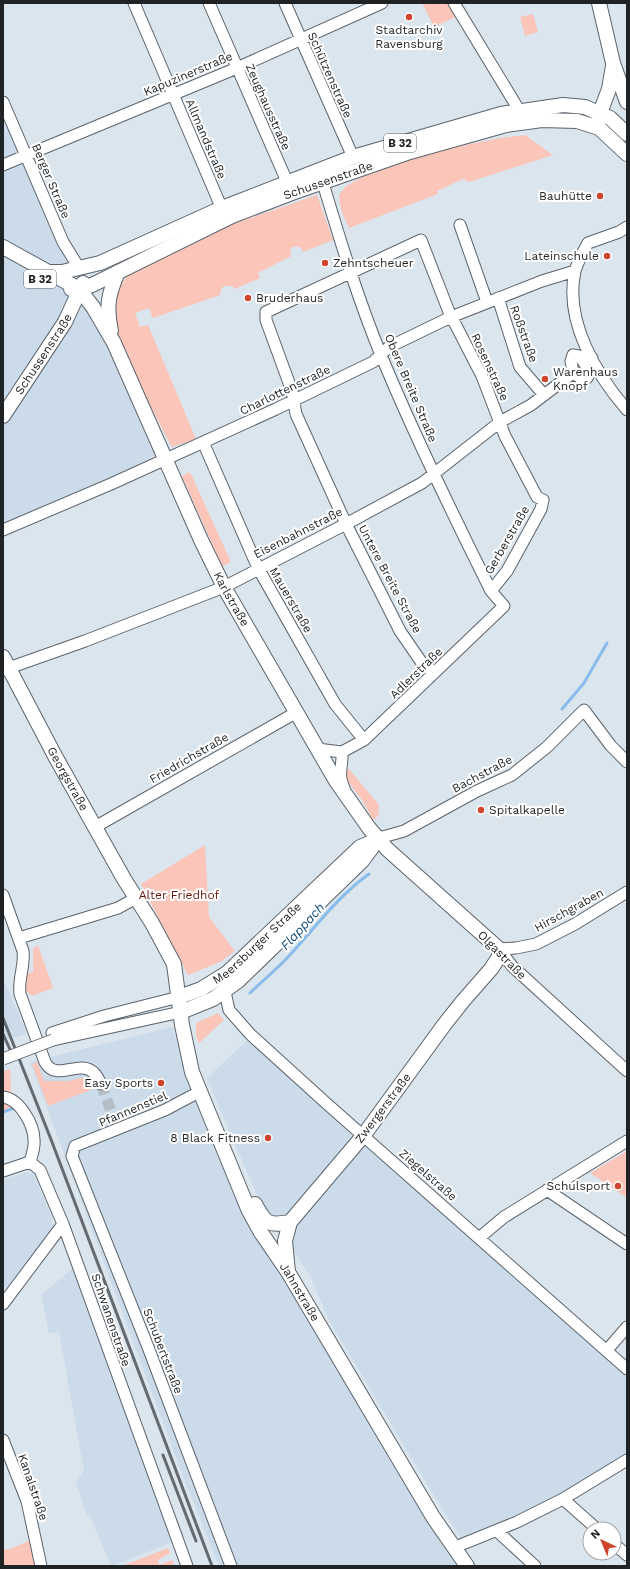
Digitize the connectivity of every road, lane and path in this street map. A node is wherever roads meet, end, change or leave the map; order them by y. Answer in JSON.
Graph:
{"nodes":[{"id":1,"x":134,"y":3,"type":"edge"},
{"id":2,"x":209,"y":3,"type":"edge"},
{"id":3,"x":285,"y":3,"type":"edge"},
{"id":4,"x":382,"y":3,"type":"edge"},
{"id":5,"x":454,"y":3,"type":"edge"},
{"id":6,"x":599,"y":3,"type":"edge"},
{"id":7,"x":300,"y":40,"type":"junction"},
{"id":8,"x":613,"y":63,"type":"junction"},
{"id":9,"x":236,"y":68,"type":"junction"},
{"id":10,"x":173,"y":95,"type":"junction"},
{"id":11,"x":626,"y":98,"type":"edge"},
{"id":12,"x":3,"y":102,"type":"edge"},
{"id":13,"x":519,"y":110,"type":"junction"},
{"id":14,"x":605,"y":115,"type":"junction"},
{"id":15,"x":599,"y":128,"type":"junction"},
{"id":16,"x":627,"y":134,"type":"edge"},
{"id":17,"x":352,"y":154,"type":"junction"},
{"id":18,"x":627,"y":154,"type":"edge"},
{"id":19,"x":26,"y":155,"type":"junction"},
{"id":20,"x":3,"y":165,"type":"edge"},
{"id":21,"x":310,"y":175,"type":"junction"},
{"id":22,"x":285,"y":177,"type":"dead end"},
{"id":23,"x":324,"y":182,"type":"junction"},
{"id":24,"x":224,"y":214,"type":"junction"},
{"id":25,"x":460,"y":225,"type":"dead end"},
{"id":26,"x":627,"y":227,"type":"edge"},
{"id":27,"x":3,"y":247,"type":"edge"},
{"id":28,"x":3,"y":259,"type":"edge"},
{"id":29,"x":100,"y":263,"type":"junction"},
{"id":30,"x":79,"y":268,"type":"junction"},
{"id":31,"x":575,"y":271,"type":"junction"},
{"id":32,"x":46,"y":272,"type":"junction"},
{"id":33,"x":118,"y":272,"type":"junction"},
{"id":34,"x":352,"y":272,"type":"junction"},
{"id":35,"x":79,"y":289,"type":"junction"},
{"id":36,"x":498,"y":298,"type":"junction"},
{"id":37,"x":487,"y":302,"type":"junction"},
{"id":38,"x":451,"y":317,"type":"junction"},
{"id":39,"x":114,"y":343,"type":"junction"},
{"id":40,"x":380,"y":353,"type":"junction"},
{"id":41,"x":589,"y":361,"type":"junction"},
{"id":42,"x":544,"y":395,"type":"junction"},
{"id":43,"x":294,"y":401,"type":"junction"},
{"id":44,"x":627,"y":410,"type":"edge"},
{"id":45,"x":3,"y":416,"type":"edge"},
{"id":46,"x":500,"y":422,"type":"junction"},
{"id":47,"x":203,"y":442,"type":"junction"},
{"id":48,"x":166,"y":460,"type":"junction"},
{"id":49,"x":434,"y":475,"type":"junction"},
{"id":50,"x":543,"y":500,"type":"joint"},
{"id":51,"x":346,"y":524,"type":"junction"},
{"id":52,"x":3,"y":530,"type":"edge"},
{"id":53,"x":258,"y":568,"type":"junction"},
{"id":54,"x":224,"y":587,"type":"junction"},
{"id":55,"x":491,"y":591,"type":"junction"},
{"id":56,"x":504,"y":606,"type":"joint"},
{"id":57,"x":4,"y":667,"type":"edge"},
{"id":58,"x":434,"y":673,"type":"junction"},
{"id":59,"x":297,"y":712,"type":"junction"},
{"id":60,"x":364,"y":740,"type":"junction"},
{"id":61,"x":317,"y":749,"type":"junction"},
{"id":62,"x":342,"y":752,"type":"junction"},
{"id":63,"x":627,"y":762,"type":"edge"},
{"id":64,"x":353,"y":806,"type":"junction"},
{"id":65,"x":95,"y":827,"type":"junction"},
{"id":66,"x":379,"y":838,"type":"junction"},
{"id":67,"x":627,"y":892,"type":"edge"},
{"id":68,"x":3,"y":895,"type":"edge"},
{"id":69,"x":136,"y":898,"type":"junction"},
{"id":70,"x":19,"y":938,"type":"junction"},
{"id":71,"x":499,"y":949,"type":"junction"},
{"id":72,"x":225,"y":992,"type":"junction"},
{"id":73,"x":179,"y":997,"type":"junction"},
{"id":74,"x":181,"y":1012,"type":"junction"},
{"id":75,"x":52,"y":1037,"type":"junction"},
{"id":76,"x":3,"y":1059,"type":"edge"},
{"id":77,"x":627,"y":1071,"type":"edge"},
{"id":78,"x":100,"y":1084,"type":"tunnel mouth"},
{"id":79,"x":199,"y":1092,"type":"junction"},
{"id":80,"x":3,"y":1097,"type":"edge"},
{"id":81,"x":363,"y":1136,"type":"junction"},
{"id":82,"x":627,"y":1141,"type":"edge"},
{"id":83,"x":75,"y":1146,"type":"joint"},
{"id":84,"x":30,"y":1162,"type":"junction"},
{"id":85,"x":3,"y":1171,"type":"edge"},
{"id":86,"x":233,"y":1172,"type":"junction"},
{"id":87,"x":547,"y":1190,"type":"junction"},
{"id":88,"x":290,"y":1222,"type":"junction"},
{"id":89,"x":63,"y":1224,"type":"junction"},
{"id":90,"x":479,"y":1238,"type":"junction"},
{"id":91,"x":627,"y":1244,"type":"edge"},
{"id":92,"x":288,"y":1272,"type":"junction"},
{"id":93,"x":3,"y":1304,"type":"edge"},
{"id":94,"x":627,"y":1327,"type":"edge"},
{"id":95,"x":607,"y":1350,"type":"junction"},
{"id":96,"x":627,"y":1368,"type":"edge"},
{"id":97,"x":3,"y":1440,"type":"edge"},
{"id":98,"x":627,"y":1460,"type":"edge"},
{"id":99,"x":562,"y":1498,"type":"junction"},
{"id":100,"x":588,"y":1521,"type":"edge"},
{"id":101,"x":497,"y":1531,"type":"junction"},
{"id":102,"x":453,"y":1548,"type":"junction"},
{"id":103,"x":41,"y":1566,"type":"edge"},
{"id":104,"x":187,"y":1566,"type":"edge"},
{"id":105,"x":231,"y":1566,"type":"edge"},
{"id":106,"x":467,"y":1566,"type":"edge"},
{"id":107,"x":536,"y":1566,"type":"edge"}],
"edges":[{"from":1,"to":10,"type":"street","name":"Allmandstraße"},
{"from":2,"to":9,"type":"street","name":"Zeughausstraße"},
{"from":3,"to":7,"type":"street","name":"Schützenstraße"},
{"from":4,"to":7,"type":"street","name":"Kapuzinerstraße"},
{"from":5,"to":13,"type":"street"},
{"from":6,"to":8,"type":"main road"},
{"from":7,"to":9,"type":"street","name":"Kapuzinerstraße"},
{"from":7,"to":17,"type":"street","name":"Schützenstraße"},
{"from":8,"to":11,"type":"main road"},
{"from":8,"to":14,"type":"main road"},
{"from":9,"to":10,"type":"street","name":"Kapuzinerstraße"},
{"from":9,"to":22,"type":"street","name":"Zeughausstraße"},
{"from":10,"to":19,"type":"street","name":"Kapuzinerstraße"},
{"from":10,"to":24,"type":"street","name":"Allmandstraße"},
{"from":11,"to":14,"type":"main road"},
{"from":12,"to":19,"type":"street","name":"Berger Straße"},
{"from":13,"to":14,"type":"main road","name":"Schussenstraße","number":"B 32"},
{"from":13,"to":17,"type":"main road","name":"Schussenstraße","number":"B 32"},
{"from":14,"to":15,"type":"main road"},
{"from":14,"to":16,"type":"main road","name":"Schussenstraße","number":"B 32"},
{"from":15,"to":18,"type":"main road","name":"Schussenstraße","number":"B 32"},
{"from":15,"to":23,"type":"main road","name":"Schussenstraße","number":"B 32"},
{"from":17,"to":21,"type":"main road","name":"Schussenstraße","number":"B 32"},
{"from":19,"to":20,"type":"street","name":"Kapuzinerstraße"},
{"from":19,"to":30,"type":"street","name":"Berger Straße"},
{"from":21,"to":23,"type":"street"},
{"from":21,"to":24,"type":"main road","name":"Schussenstraße","number":"B 32"},
{"from":23,"to":24,"type":"main road","name":"Schussenstraße","number":"B 32"},
{"from":23,"to":34,"type":"street","name":"Obere Breite Straße"},
{"from":24,"to":29,"type":"main road","name":"Schussenstraße","number":"B 32"},
{"from":24,"to":33,"type":"main road","name":"Schussenstraße","number":"B 32"},
{"from":25,"to":37,"type":"street"},
{"from":26,"to":31,"type":"street"},
{"from":27,"to":32,"type":"main road","number":"B 32"},
{"from":28,"to":35,"type":"main road","number":"B 32"},
{"from":29,"to":30,"type":"main road","name":"Schussenstraße","number":"B 32"},
{"from":29,"to":35,"type":"main road","name":"Schussenstraße"},
{"from":30,"to":32,"type":"main road","name":"Schussenstraße","number":"B 32"},
{"from":31,"to":36,"type":"street","name":"Charlottenstraße"},
{"from":31,"to":41,"type":"street"},
{"from":32,"to":35,"type":"main road"},
{"from":33,"to":35,"type":"main road","name":"Schussenstraße","number":"B 32"},
{"from":33,"to":39,"type":"main road","name":"Karlstraße"},
{"from":34,"to":38,"type":"street","name":"Rosenstraße"},
{"from":34,"to":40,"type":"street","name":"Obere Breite Straße"},
{"from":34,"to":43,"type":"street","name":"Untere Breite Straße"},
{"from":35,"to":39,"type":"main road","name":"Karlstraße"},
{"from":35,"to":45,"type":"main road","name":"Schussenstraße"},
{"from":36,"to":37,"type":"street","name":"Charlottenstraße"},
{"from":36,"to":42,"type":"street","name":"Roßstraße"},
{"from":37,"to":38,"type":"street","name":"Charlottenstraße"},
{"from":38,"to":40,"type":"street","name":"Charlottenstraße"},
{"from":38,"to":46,"type":"street","name":"Rosenstraße"},
{"from":39,"to":48,"type":"main road","name":"Karlstraße"},
{"from":40,"to":43,"type":"street","name":"Charlottenstraße"},
{"from":40,"to":49,"type":"street","name":"Obere Breite Straße"},
{"from":41,"to":42,"type":"street","name":"Eisenbahnstraße"},
{"from":41,"to":44,"type":"street"},
{"from":42,"to":46,"type":"street","name":"Eisenbahnstraße"},
{"from":43,"to":47,"type":"street","name":"Charlottenstraße"},
{"from":43,"to":51,"type":"street","name":"Untere Breite Straße"},
{"from":46,"to":49,"type":"street","name":"Eisenbahnstraße"},
{"from":46,"to":50,"type":"street","name":"Rosenstraße"},
{"from":47,"to":48,"type":"street","name":"Charlottenstraße"},
{"from":47,"to":53,"type":"street","name":"Mauerstraße"},
{"from":48,"to":52,"type":"street","name":"Charlottenstraße"},
{"from":48,"to":54,"type":"main road","name":"Karlstraße"},
{"from":49,"to":51,"type":"street","name":"Eisenbahnstraße"},
{"from":49,"to":55,"type":"street","name":"Obere Breite Straße"},
{"from":50,"to":55,"type":"street","name":"Gerberstraße"},
{"from":51,"to":53,"type":"street","name":"Eisenbahnstraße"},
{"from":51,"to":58,"type":"street","name":"Untere Breite Straße"},
{"from":53,"to":54,"type":"street","name":"Eisenbahnstraße"},
{"from":53,"to":60,"type":"street","name":"Mauerstraße"},
{"from":54,"to":57,"type":"street","name":"Eisenbahnstraße"},
{"from":54,"to":59,"type":"main road","name":"Karlstraße"},
{"from":55,"to":56,"type":"street","name":"Obere Breite Straße"},
{"from":56,"to":58,"type":"street","name":"Adlerstraße"},
{"from":57,"to":65,"type":"main road","name":"Georgstraße"},
{"from":58,"to":60,"type":"street","name":"Adlerstraße"},
{"from":59,"to":61,"type":"main road","name":"Karlstraße"},
{"from":59,"to":65,"type":"street","name":"Friedrichstraße"},
{"from":60,"to":62,"type":"street","name":"Adlerstraße"},
{"from":61,"to":62,"type":"street"},
{"from":61,"to":64,"type":"main road","name":"Karlstraße"},
{"from":62,"to":64,"type":"street"},
{"from":63,"to":66,"type":"street","name":"Bachstraße"},
{"from":64,"to":66,"type":"main road","name":"Karlstraße"},
{"from":65,"to":69,"type":"main road","name":"Georgstraße"},
{"from":66,"to":71,"type":"main road","name":"Olgastraße"},
{"from":66,"to":72,"type":"main road","name":"Meersburger Straße"},
{"from":66,"to":73,"type":"main road","name":"Meersburger Straße"},
{"from":67,"to":71,"type":"street","name":"Hirschgraben"},
{"from":68,"to":70,"type":"street"},
{"from":69,"to":70,"type":"street"},
{"from":69,"to":73,"type":"main road","name":"Georgstraße"},
{"from":70,"to":78,"type":"street"},
{"from":71,"to":77,"type":"street","name":"Olgastraße"},
{"from":71,"to":81,"type":"main road","name":"Zwergerstraße"},
{"from":72,"to":74,"type":"main road","name":"Meersburger Straße"},
{"from":72,"to":81,"type":"street","name":"Ziegelstraße"},
{"from":73,"to":74,"type":"main road","name":"Jahnstraße"},
{"from":73,"to":75,"type":"street","name":"Meersburger Straße"},
{"from":74,"to":75,"type":"street","name":"Meersburger Straße"},
{"from":74,"to":79,"type":"main road","name":"Jahnstraße"},
{"from":75,"to":76,"type":"street","name":"Meersburger Straße","bridge":true},
{"from":79,"to":83,"type":"street","name":"Pfannenstiel"},
{"from":79,"to":86,"type":"main road","name":"Jahnstraße"},
{"from":80,"to":84,"type":"street"},
{"from":81,"to":88,"type":"main road","name":"Zwergerstraße"},
{"from":81,"to":90,"type":"street","name":"Ziegelstraße"},
{"from":82,"to":87,"type":"street"},
{"from":83,"to":105,"type":"street","name":"Schubertstraße"},
{"from":84,"to":85,"type":"street"},
{"from":84,"to":89,"type":"street","name":"Schwanenstraße"},
{"from":86,"to":88,"type":"main road"},
{"from":86,"to":92,"type":"main road","name":"Jahnstraße"},
{"from":87,"to":90,"type":"street"},
{"from":87,"to":91,"type":"street"},
{"from":88,"to":92,"type":"main road","name":"Zwergerstraße"},
{"from":89,"to":93,"type":"street"},
{"from":89,"to":104,"type":"street","name":"Schwanenstraße"},
{"from":90,"to":95,"type":"street","name":"Ziegelstraße"},
{"from":92,"to":102,"type":"main road","name":"Jahnstraße"},
{"from":94,"to":95,"type":"street"},
{"from":95,"to":96,"type":"street","name":"Ziegelstraße"},
{"from":97,"to":103,"type":"street","name":"Kanalstraße"},
{"from":98,"to":99,"type":"street"},
{"from":99,"to":100,"type":"street"},
{"from":99,"to":101,"type":"street"},
{"from":101,"to":102,"type":"street"},
{"from":101,"to":107,"type":"street"},
{"from":102,"to":106,"type":"main road","name":"Jahnstraße"}]}
